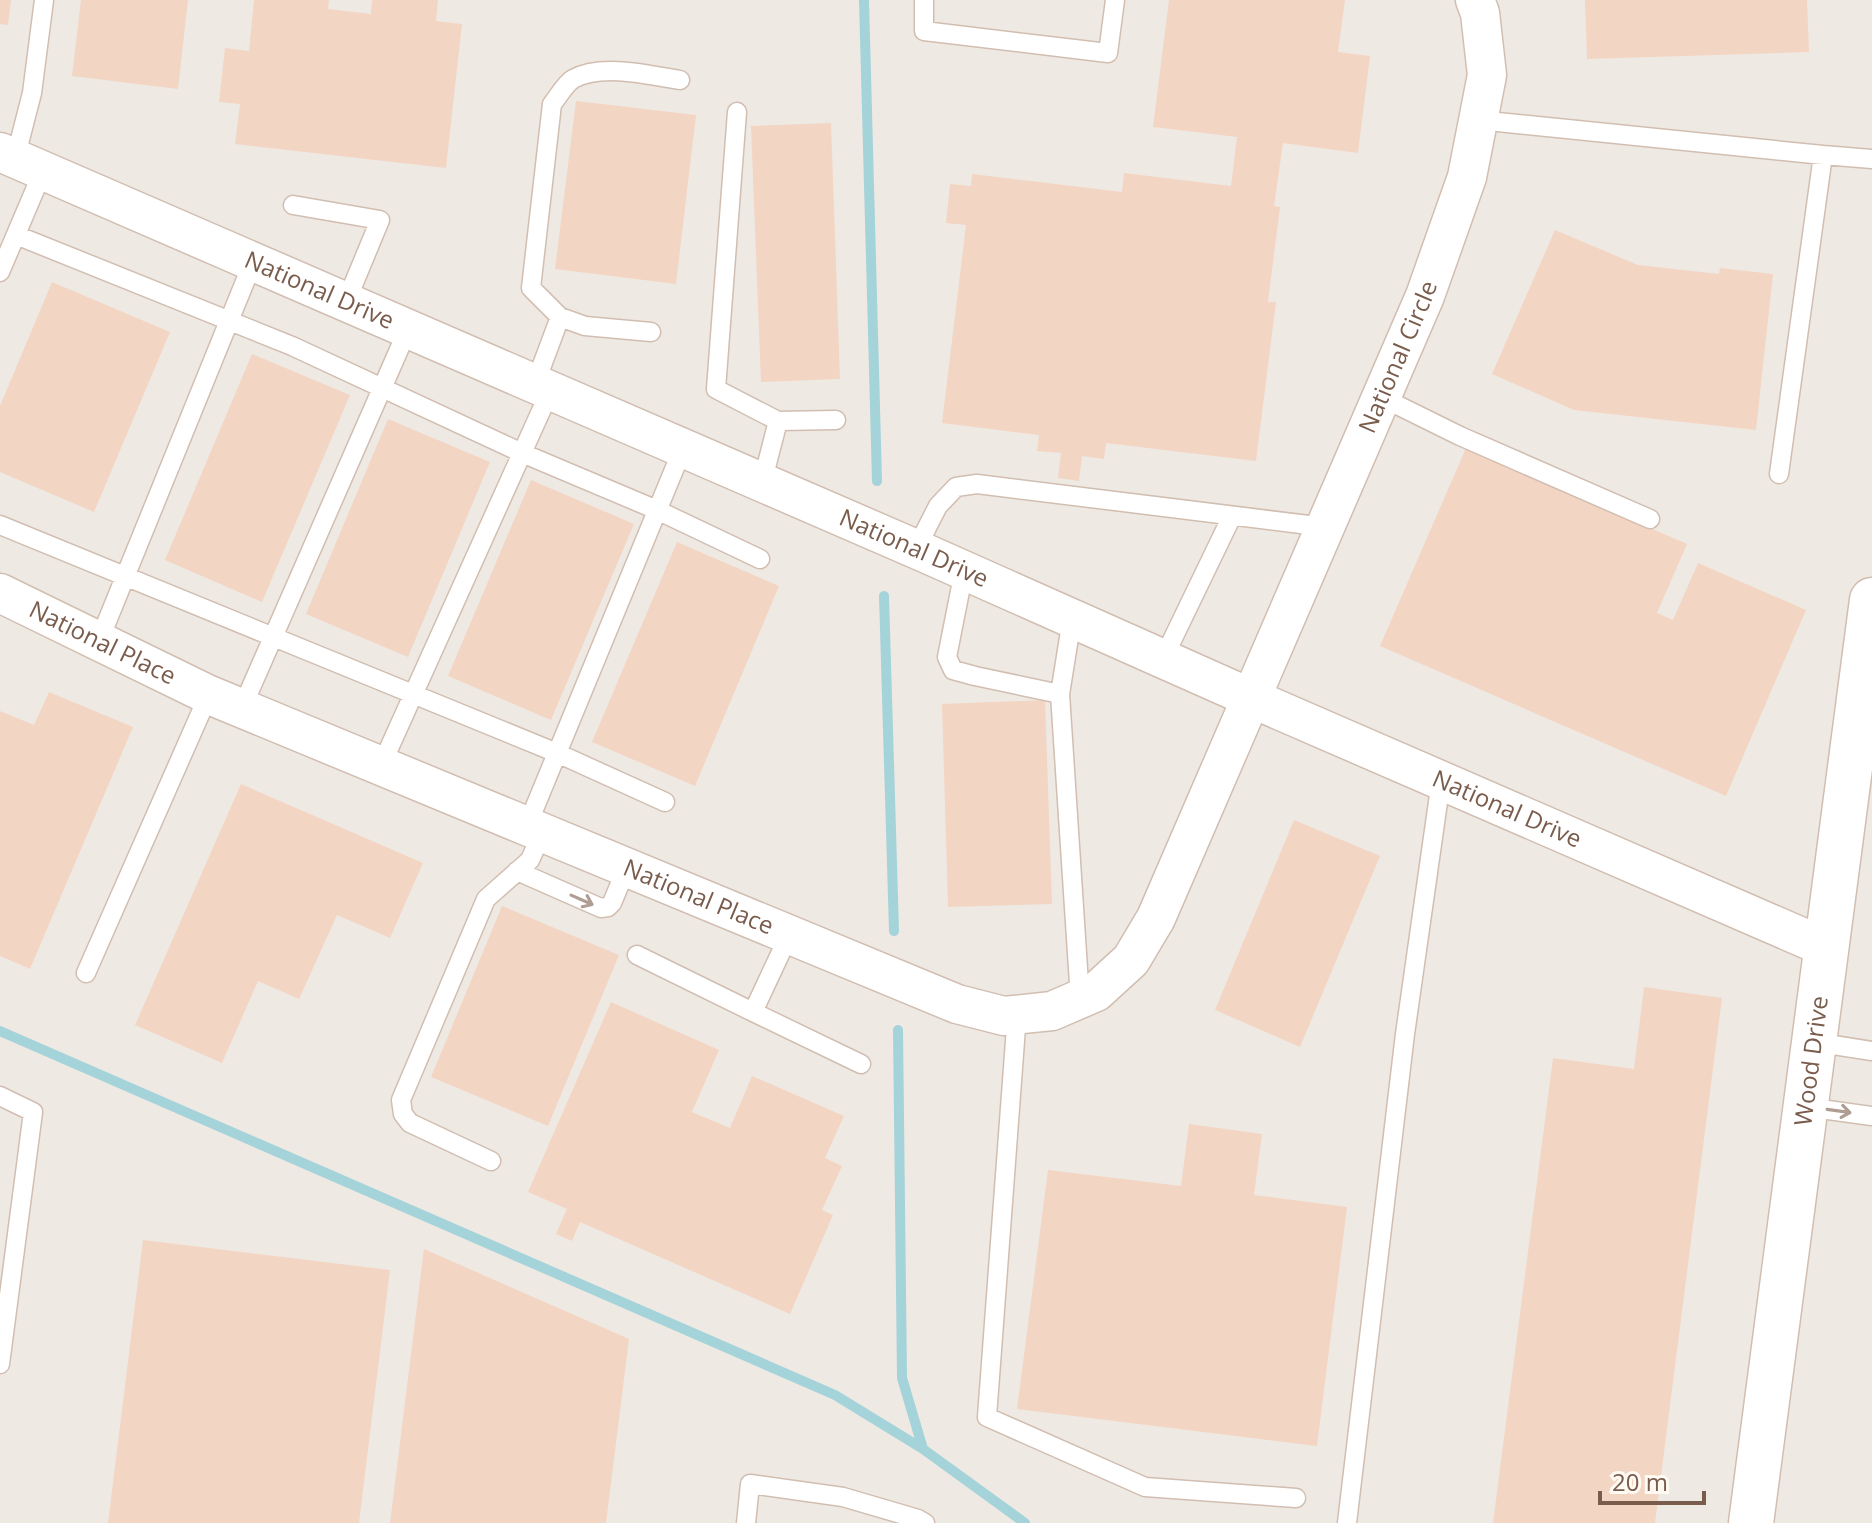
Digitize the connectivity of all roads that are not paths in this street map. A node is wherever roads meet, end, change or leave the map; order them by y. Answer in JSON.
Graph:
{"nodes":[{"id":1,"x":44,"y":0,"type":"edge"},
{"id":2,"x":924,"y":0,"type":"edge"},
{"id":3,"x":1115,"y":0,"type":"edge"},
{"id":4,"x":1475,"y":0,"type":"edge"},
{"id":5,"x":680,"y":80,"type":"dead end"},
{"id":6,"x":737,"y":112,"type":"dead end"},
{"id":7,"x":1478,"y":120,"type":"junction"},
{"id":8,"x":1823,"y":155,"type":"junction"},
{"id":9,"x":1872,"y":159,"type":"edge"},
{"id":10,"x":19,"y":161,"type":"edge"},
{"id":11,"x":293,"y":205,"type":"dead end"},
{"id":12,"x":16,"y":235,"type":"junction"},
{"id":13,"x":253,"y":262,"type":"junction"},
{"id":14,"x":0,"y":272,"type":"edge"},
{"id":15,"x":346,"y":302,"type":"junction"},
{"id":16,"x":560,"y":317,"type":"junction"},
{"id":17,"x":228,"y":320,"type":"junction"},
{"id":18,"x":408,"y":329,"type":"junction"},
{"id":19,"x":651,"y":332,"type":"dead end"},
{"id":20,"x":542,"y":387,"type":"junction"},
{"id":21,"x":384,"y":388,"type":"junction"},
{"id":22,"x":1381,"y":397,"type":"junction"},
{"id":23,"x":836,"y":420,"type":"dead end"},
{"id":24,"x":778,"y":421,"type":"junction"},
{"id":25,"x":683,"y":448,"type":"junction"},
{"id":26,"x":522,"y":453,"type":"junction"},
{"id":27,"x":1779,"y":474,"type":"dead end"},
{"id":28,"x":762,"y":483,"type":"junction"},
{"id":29,"x":657,"y":510,"type":"junction"},
{"id":30,"x":1232,"y":516,"type":"junction"},
{"id":31,"x":1650,"y":519,"type":"dead end"},
{"id":32,"x":0,"y":525,"type":"edge"},
{"id":33,"x":1325,"y":527,"type":"junction"},
{"id":34,"x":916,"y":549,"type":"junction"},
{"id":35,"x":760,"y":559,"type":"dead end"},
{"id":36,"x":964,"y":571,"type":"junction"},
{"id":37,"x":125,"y":576,"type":"junction"},
{"id":38,"x":0,"y":593,"type":"edge"},
{"id":39,"x":1872,"y":600,"type":"edge"},
{"id":40,"x":1072,"y":619,"type":"junction"},
{"id":41,"x":274,"y":637,"type":"junction"},
{"id":42,"x":99,"y":641,"type":"junction"},
{"id":43,"x":1163,"y":659,"type":"junction"},
{"id":44,"x":413,"y":694,"type":"junction"},
{"id":45,"x":1060,"y":694,"type":"junction"},
{"id":46,"x":1251,"y":698,"type":"junction"},
{"id":47,"x":225,"y":701,"type":"junction"},
{"id":48,"x":557,"y":753,"type":"junction"},
{"id":49,"x":381,"y":766,"type":"junction"},
{"id":50,"x":1441,"y":781,"type":"junction"},
{"id":51,"x":665,"y":802,"type":"dead end"},
{"id":52,"x":535,"y":830,"type":"junction"},
{"id":53,"x":627,"y":867,"type":"junction"},
{"id":54,"x":517,"y":871,"type":"junction"},
{"id":55,"x":789,"y":935,"type":"junction"},
{"id":56,"x":1827,"y":948,"type":"junction"},
{"id":57,"x":637,"y":955,"type":"dead end"},
{"id":58,"x":86,"y":973,"type":"dead end"},
{"id":59,"x":1080,"y":999,"type":"junction"},
{"id":60,"x":753,"y":1012,"type":"junction"},
{"id":61,"x":1017,"y":1014,"type":"junction"},
{"id":62,"x":1814,"y":1042,"type":"junction"},
{"id":63,"x":1872,"y":1051,"type":"edge"},
{"id":64,"x":861,"y":1064,"type":"dead end"},
{"id":65,"x":0,"y":1096,"type":"edge"},
{"id":66,"x":1806,"y":1107,"type":"junction"},
{"id":67,"x":1872,"y":1116,"type":"edge"},
{"id":68,"x":491,"y":1161,"type":"dead end"},
{"id":69,"x":0,"y":1364,"type":"edge"},
{"id":70,"x":1296,"y":1498,"type":"dead end"},
{"id":71,"x":746,"y":1523,"type":"edge"},
{"id":72,"x":925,"y":1523,"type":"edge"},
{"id":73,"x":1347,"y":1523,"type":"edge"},
{"id":74,"x":1751,"y":1523,"type":"edge"}],
"edges":[{"from":1,"to":10,"type":"lane"},
{"from":2,"to":3,"type":"lane"},
{"from":4,"to":7,"type":"street","name":"National Circle"},
{"from":5,"to":16,"type":"lane"},
{"from":6,"to":24,"type":"lane"},
{"from":7,"to":8,"type":"lane"},
{"from":7,"to":22,"type":"street","name":"National Circle"},
{"from":8,"to":9,"type":"lane"},
{"from":8,"to":27,"type":"lane"},
{"from":10,"to":12,"type":"lane"},
{"from":10,"to":13,"type":"street","name":"National Drive"},
{"from":11,"to":15,"type":"lane"},
{"from":12,"to":14,"type":"lane"},
{"from":12,"to":17,"type":"lane"},
{"from":13,"to":15,"type":"street","name":"National Drive"},
{"from":13,"to":17,"type":"lane"},
{"from":15,"to":18,"type":"street","name":"National Drive"},
{"from":16,"to":19,"type":"lane"},
{"from":16,"to":20,"type":"lane"},
{"from":17,"to":21,"type":"lane"},
{"from":17,"to":37,"type":"lane"},
{"from":18,"to":20,"type":"street","name":"National Drive"},
{"from":18,"to":21,"type":"lane"},
{"from":20,"to":25,"type":"street","name":"National Drive"},
{"from":20,"to":26,"type":"lane"},
{"from":21,"to":26,"type":"lane"},
{"from":21,"to":41,"type":"lane"},
{"from":22,"to":31,"type":"lane"},
{"from":22,"to":33,"type":"street","name":"National Circle"},
{"from":23,"to":24,"type":"lane"},
{"from":24,"to":28,"type":"lane"},
{"from":25,"to":28,"type":"street","name":"National Drive"},
{"from":25,"to":29,"type":"lane"},
{"from":26,"to":29,"type":"lane"},
{"from":26,"to":44,"type":"lane"},
{"from":28,"to":34,"type":"street","name":"National Drive"},
{"from":29,"to":35,"type":"lane"},
{"from":29,"to":48,"type":"lane"},
{"from":30,"to":33,"type":"lane"},
{"from":30,"to":34,"type":"lane"},
{"from":30,"to":43,"type":"lane"},
{"from":32,"to":37,"type":"lane"},
{"from":33,"to":46,"type":"street","name":"National Circle"},
{"from":34,"to":36,"type":"street","name":"National Drive"},
{"from":36,"to":40,"type":"street","name":"National Drive"},
{"from":36,"to":45,"type":"lane"},
{"from":37,"to":41,"type":"lane"},
{"from":37,"to":42,"type":"lane"},
{"from":38,"to":42,"type":"street","name":"National Place"},
{"from":39,"to":56,"type":"street","name":"Wood Drive"},
{"from":40,"to":43,"type":"street","name":"National Drive"},
{"from":40,"to":45,"type":"lane"},
{"from":41,"to":44,"type":"lane"},
{"from":41,"to":47,"type":"lane"},
{"from":42,"to":47,"type":"street","name":"National Place"},
{"from":43,"to":46,"type":"street","name":"National Drive"},
{"from":44,"to":48,"type":"lane"},
{"from":44,"to":49,"type":"lane"},
{"from":45,"to":59,"type":"lane"},
{"from":46,"to":50,"type":"street","name":"National Drive"},
{"from":46,"to":59,"type":"street","name":"National Place"},
{"from":47,"to":49,"type":"street","name":"National Place"},
{"from":47,"to":58,"type":"lane"},
{"from":48,"to":51,"type":"lane"},
{"from":48,"to":52,"type":"lane"},
{"from":49,"to":52,"type":"street","name":"National Place"},
{"from":50,"to":56,"type":"street","name":"National Drive"},
{"from":50,"to":73,"type":"lane"},
{"from":52,"to":53,"type":"street","name":"National Place"},
{"from":52,"to":54,"type":"lane"},
{"from":54,"to":53,"type":"lane","one_way":true},
{"from":53,"to":55,"type":"street","name":"National Place"},
{"from":54,"to":68,"type":"lane"},
{"from":55,"to":60,"type":"lane"},
{"from":55,"to":61,"type":"street","name":"National Place"},
{"from":56,"to":62,"type":"street","name":"Wood Drive"},
{"from":57,"to":60,"type":"lane"},
{"from":59,"to":61,"type":"street","name":"National Place"},
{"from":60,"to":64,"type":"lane"},
{"from":61,"to":70,"type":"lane"},
{"from":62,"to":63,"type":"lane"},
{"from":62,"to":66,"type":"street","name":"Wood Drive"},
{"from":65,"to":69,"type":"lane"},
{"from":66,"to":67,"type":"lane","one_way":true},
{"from":66,"to":74,"type":"street","name":"Wood Drive"},
{"from":71,"to":72,"type":"lane"}]}
